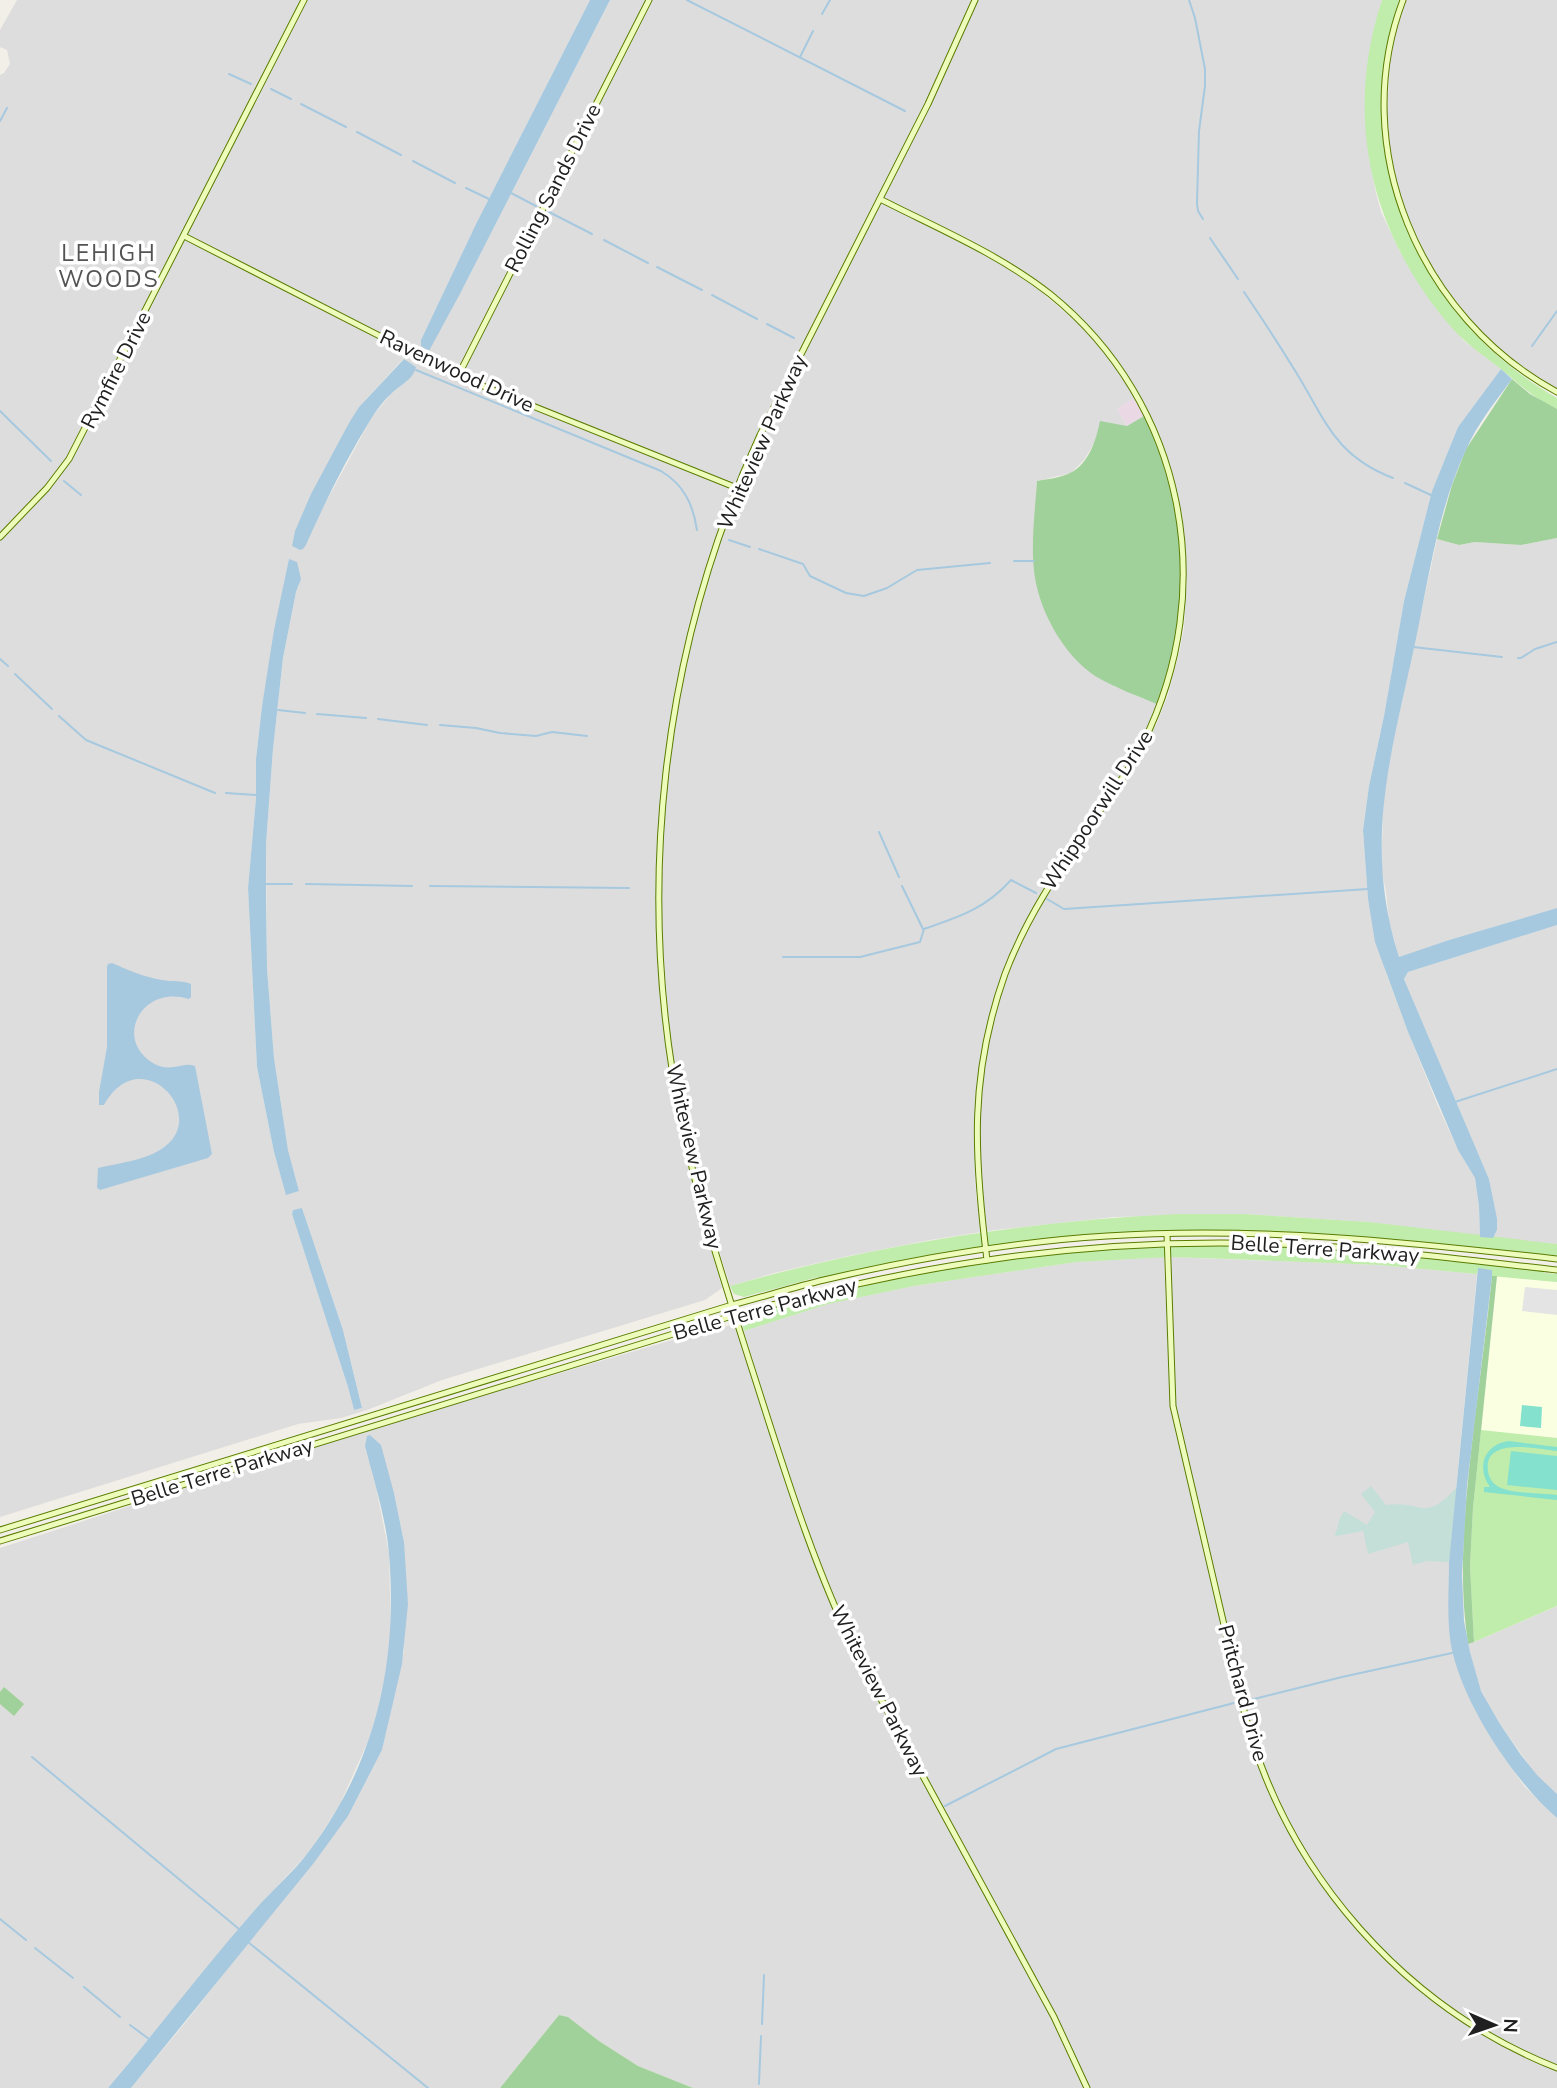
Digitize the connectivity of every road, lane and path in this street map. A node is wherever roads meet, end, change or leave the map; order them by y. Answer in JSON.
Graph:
{"nodes":[{"id":1,"x":304,"y":0,"type":"edge"},
{"id":2,"x":649,"y":0,"type":"edge"},
{"id":3,"x":975,"y":0,"type":"edge"},
{"id":4,"x":1403,"y":0,"type":"edge"},
{"id":5,"x":880,"y":199,"type":"junction"},
{"id":6,"x":184,"y":236,"type":"junction"},
{"id":7,"x":458,"y":376,"type":"junction"},
{"id":8,"x":1557,"y":392,"type":"edge"},
{"id":9,"x":737,"y":488,"type":"junction"},
{"id":10,"x":0,"y":537,"type":"edge"},
{"id":11,"x":1167,"y":1234,"type":"junction"},
{"id":12,"x":1167,"y":1244,"type":"junction"},
{"id":13,"x":986,"y":1249,"type":"junction"},
{"id":14,"x":1557,"y":1259,"type":"edge"},
{"id":15,"x":987,"y":1260,"type":"junction"},
{"id":16,"x":1557,"y":1270,"type":"edge"},
{"id":17,"x":733,"y":1305,"type":"junction"},
{"id":18,"x":735,"y":1315,"type":"junction"},
{"id":19,"x":0,"y":1530,"type":"edge"},
{"id":20,"x":0,"y":1541,"type":"edge"},
{"id":21,"x":1557,"y":2068,"type":"edge"},
{"id":22,"x":1087,"y":2088,"type":"edge"}],
"edges":[{"from":1,"to":6,"type":"street","name":"Rymfire Drive"},
{"from":2,"to":7,"type":"street","name":"Rolling Sands Drive"},
{"from":3,"to":5,"type":"street","name":"Whiteview Parkway"},
{"from":4,"to":8,"type":"street"},
{"from":5,"to":9,"type":"street","name":"Whiteview Parkway"},
{"from":5,"to":13,"type":"street","name":"Whippoorwill Drive"},
{"from":6,"to":7,"type":"street","name":"Ravenwood Drive"},
{"from":6,"to":10,"type":"street","name":"Rymfire Drive"},
{"from":7,"to":9,"type":"street","name":"Ravenwood Drive"},
{"from":9,"to":17,"type":"street","name":"Whiteview Parkway"},
{"from":11,"to":12,"type":"street","name":"Pritchard Drive"},
{"from":11,"to":13,"type":"street","name":"Belle Terre Parkway"},
{"from":11,"to":14,"type":"street","name":"Belle Terre Parkway"},
{"from":12,"to":15,"type":"street","name":"Belle Terre Parkway"},
{"from":12,"to":16,"type":"street","name":"Belle Terre Parkway"},
{"from":12,"to":21,"type":"street","name":"Pritchard Drive"},
{"from":13,"to":15,"type":"street","name":"Whippoorwill Drive"},
{"from":13,"to":17,"type":"street","name":"Belle Terre Parkway"},
{"from":15,"to":18,"type":"street","name":"Belle Terre Parkway"},
{"from":17,"to":18,"type":"street","name":"Whiteview Parkway"},
{"from":17,"to":19,"type":"street","name":"Belle Terre Parkway"},
{"from":18,"to":20,"type":"street","name":"Belle Terre Parkway"},
{"from":18,"to":22,"type":"street","name":"Whiteview Parkway"}]}
